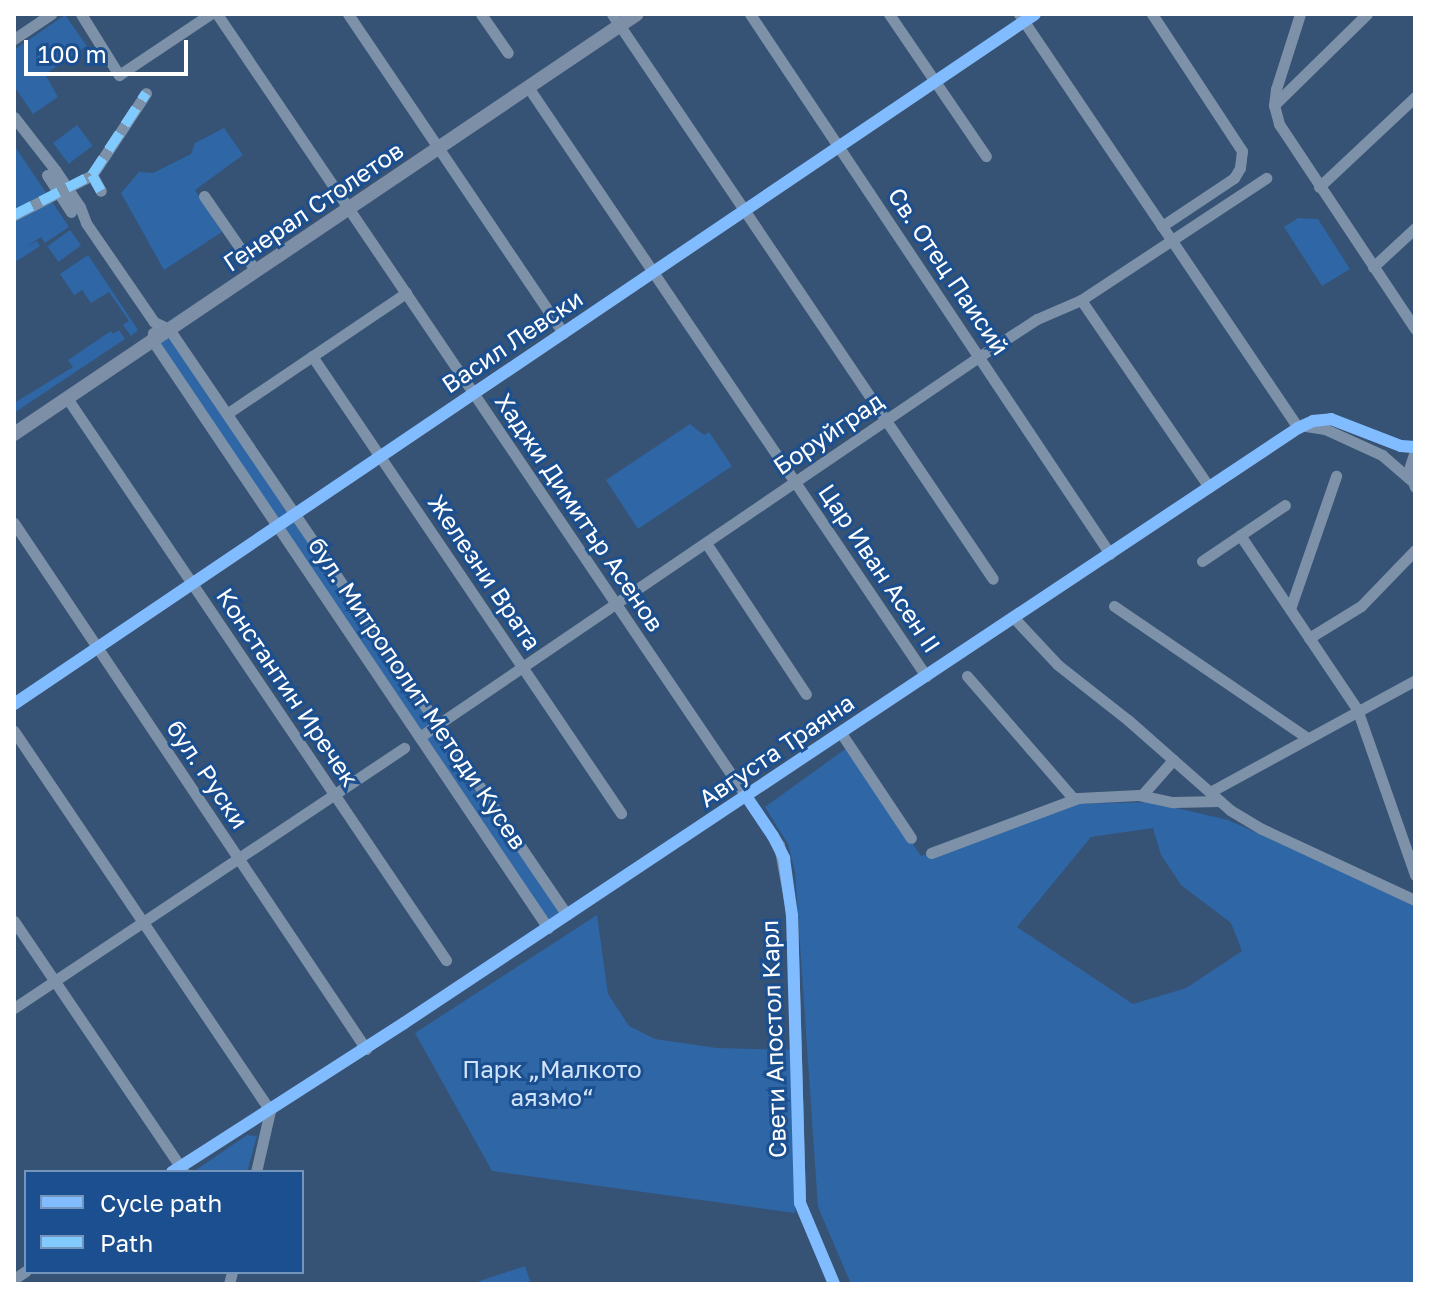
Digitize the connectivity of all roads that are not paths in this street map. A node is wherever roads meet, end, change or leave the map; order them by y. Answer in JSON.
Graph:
{"nodes":[{"id":1,"x":51,"y":14,"type":"edge"},
{"id":2,"x":81,"y":14,"type":"edge"},
{"id":3,"x":210,"y":14,"type":"edge"},
{"id":4,"x":217,"y":14,"type":"edge"},
{"id":5,"x":348,"y":14,"type":"edge"},
{"id":6,"x":481,"y":14,"type":"edge"},
{"id":7,"x":637,"y":14,"type":"edge"},
{"id":8,"x":750,"y":14,"type":"edge"},
{"id":9,"x":889,"y":14,"type":"edge"},
{"id":10,"x":1035,"y":14,"type":"edge"},
{"id":11,"x":1152,"y":14,"type":"edge"},
{"id":12,"x":1300,"y":14,"type":"edge"},
{"id":13,"x":1367,"y":14,"type":"edge"},
{"id":14,"x":1022,"y":18,"type":"edge"},
{"id":15,"x":616,"y":20,"type":"edge"},
{"id":16,"x":14,"y":39,"type":"edge"},
{"id":17,"x":508,"y":53,"type":"dead end"},
{"id":18,"x":935,"y":81,"type":"junction"},
{"id":19,"x":528,"y":87,"type":"junction"},
{"id":20,"x":146,"y":93,"type":"dead end"},
{"id":21,"x":1415,"y":97,"type":"edge"},
{"id":22,"x":1274,"y":105,"type":"junction"},
{"id":23,"x":14,"y":117,"type":"edge"},
{"id":24,"x":438,"y":147,"type":"junction"},
{"id":25,"x":838,"y":147,"type":"junction"},
{"id":26,"x":986,"y":156,"type":"dead end"},
{"id":27,"x":92,"y":175,"type":"junction"},
{"id":28,"x":1266,"y":178,"type":"dead end"},
{"id":29,"x":1319,"y":187,"type":"junction"},
{"id":30,"x":101,"y":191,"type":"dead end"},
{"id":31,"x":204,"y":196,"type":"dead end"},
{"id":32,"x":349,"y":208,"type":"junction"},
{"id":33,"x":745,"y":210,"type":"junction"},
{"id":34,"x":14,"y":215,"type":"edge"},
{"id":35,"x":1162,"y":226,"type":"junction"},
{"id":36,"x":1415,"y":228,"type":"edge"},
{"id":37,"x":1172,"y":241,"type":"junction"},
{"id":38,"x":1373,"y":267,"type":"junction"},
{"id":39,"x":256,"y":271,"type":"junction"},
{"id":40,"x":652,"y":272,"type":"junction"},
{"id":41,"x":406,"y":293,"type":"junction"},
{"id":42,"x":1081,"y":300,"type":"junction"},
{"id":43,"x":154,"y":322,"type":"junction"},
{"id":44,"x":169,"y":329,"type":"junction"},
{"id":45,"x":1415,"y":329,"type":"edge"},
{"id":46,"x":563,"y":333,"type":"junction"},
{"id":47,"x":152,"y":340,"type":"junction"},
{"id":48,"x":312,"y":356,"type":"junction"},
{"id":49,"x":980,"y":356,"type":"junction"},
{"id":50,"x":474,"y":393,"type":"junction"},
{"id":51,"x":67,"y":398,"type":"junction"},
{"id":52,"x":228,"y":413,"type":"junction"},
{"id":53,"x":886,"y":420,"type":"junction"},
{"id":54,"x":1298,"y":428,"type":"junction"},
{"id":55,"x":14,"y":434,"type":"edge"},
{"id":56,"x":1415,"y":449,"type":"edge"},
{"id":57,"x":380,"y":457,"type":"junction"},
{"id":58,"x":1336,"y":476,"type":"dead end"},
{"id":59,"x":795,"y":482,"type":"junction"},
{"id":60,"x":1413,"y":484,"type":"edge"},
{"id":61,"x":1209,"y":487,"type":"junction"},
{"id":62,"x":1285,"y":505,"type":"dead end"},
{"id":63,"x":296,"y":513,"type":"junction"},
{"id":64,"x":14,"y":523,"type":"edge"},
{"id":65,"x":279,"y":525,"type":"junction"},
{"id":66,"x":1240,"y":535,"type":"junction"},
{"id":67,"x":706,"y":543,"type":"junction"},
{"id":68,"x":1415,"y":550,"type":"edge"},
{"id":69,"x":1110,"y":554,"type":"junction"},
{"id":70,"x":1202,"y":561,"type":"dead end"},
{"id":71,"x":993,"y":579,"type":"dead end"},
{"id":72,"x":192,"y":584,"type":"junction"},
{"id":73,"x":616,"y":604,"type":"junction"},
{"id":74,"x":1114,"y":606,"type":"dead end"},
{"id":75,"x":1290,"y":609,"type":"junction"},
{"id":76,"x":1014,"y":618,"type":"junction"},
{"id":77,"x":1309,"y":638,"type":"junction"},
{"id":78,"x":97,"y":648,"type":"junction"},
{"id":79,"x":522,"y":667,"type":"junction"},
{"id":80,"x":926,"y":676,"type":"junction"},
{"id":81,"x":967,"y":676,"type":"dead end"},
{"id":82,"x":1415,"y":680,"type":"edge"},
{"id":83,"x":806,"y":694,"type":"dead end"},
{"id":84,"x":14,"y":704,"type":"edge"},
{"id":85,"x":1357,"y":709,"type":"junction"},
{"id":86,"x":439,"y":724,"type":"junction"},
{"id":87,"x":14,"y":731,"type":"edge"},
{"id":88,"x":841,"y":733,"type":"junction"},
{"id":89,"x":421,"y":736,"type":"junction"},
{"id":90,"x":1306,"y":737,"type":"junction"},
{"id":91,"x":404,"y":748,"type":"dead end"},
{"id":92,"x":1173,"y":760,"type":"junction"},
{"id":93,"x":1210,"y":792,"type":"junction"},
{"id":94,"x":334,"y":794,"type":"junction"},
{"id":95,"x":1142,"y":795,"type":"junction"},
{"id":96,"x":746,"y":796,"type":"junction"},
{"id":97,"x":1074,"y":799,"type":"junction"},
{"id":98,"x":1220,"y":801,"type":"junction"},
{"id":99,"x":621,"y":813,"type":"dead end"},
{"id":100,"x":911,"y":838,"type":"dead end"},
{"id":101,"x":931,"y":853,"type":"dead end"},
{"id":102,"x":238,"y":859,"type":"junction"},
{"id":103,"x":1415,"y":875,"type":"edge"},
{"id":104,"x":1415,"y":900,"type":"edge"},
{"id":105,"x":567,"y":915,"type":"junction"},
{"id":106,"x":14,"y":921,"type":"edge"},
{"id":107,"x":143,"y":922,"type":"junction"},
{"id":108,"x":548,"y":928,"type":"junction"},
{"id":109,"x":446,"y":960,"type":"dead end"},
{"id":110,"x":55,"y":981,"type":"junction"},
{"id":111,"x":14,"y":1008,"type":"edge"},
{"id":112,"x":366,"y":1049,"type":"junction"},
{"id":113,"x":270,"y":1111,"type":"junction"},
{"id":114,"x":179,"y":1170,"type":"edge"},
{"id":115,"x":256,"y":1170,"type":"edge"},
{"id":116,"x":834,"y":1284,"type":"edge"}],
"edges":[{"from":1,"to":16,"type":"street"},
{"from":2,"to":3,"type":"street"},
{"from":4,"to":32,"type":"street","name":"Хаджи Димитър Асенов"},
{"from":5,"to":24,"type":"street"},
{"from":6,"to":17,"type":"street"},
{"from":7,"to":15,"type":"main road","name":"Генерал Столетов"},
{"from":8,"to":25,"type":"street","name":"Св. Отец Паисий"},
{"from":9,"to":18,"type":"street"},
{"from":10,"to":14,"type":"street","name":"Васил Левски"},
{"from":11,"to":35,"type":"street"},
{"from":12,"to":22,"type":"street"},
{"from":13,"to":22,"type":"street"},
{"from":14,"to":18,"type":"street","name":"Васил Левски"},
{"from":14,"to":35,"type":"street"},
{"from":15,"to":19,"type":"main road","name":"Генерал Столетов"},
{"from":15,"to":33,"type":"street"},
{"from":18,"to":25,"type":"street","name":"Васил Левски"},
{"from":18,"to":26,"type":"street"},
{"from":19,"to":24,"type":"main road","name":"Генерал Столетов"},
{"from":19,"to":40,"type":"street","name":"Цар Иван Асен II"},
{"from":20,"to":27,"type":"street"},
{"from":21,"to":29,"type":"street"},
{"from":22,"to":29,"type":"street"},
{"from":23,"to":43,"type":"street","bridge":true},
{"from":24,"to":32,"type":"main road","name":"Генерал Столетов"},
{"from":24,"to":46,"type":"street"},
{"from":25,"to":33,"type":"street","name":"Васил Левски"},
{"from":25,"to":49,"type":"street","name":"Св. Отец Паисий"},
{"from":27,"to":30,"type":"street"},
{"from":27,"to":34,"type":"street"},
{"from":28,"to":37,"type":"street","name":"Боруйград"},
{"from":29,"to":38,"type":"street"},
{"from":31,"to":39,"type":"street"},
{"from":32,"to":39,"type":"main road","name":"Генерал Столетов"},
{"from":32,"to":41,"type":"street","name":"Хаджи Димитър Асенов"},
{"from":33,"to":40,"type":"street","name":"Васил Левски"},
{"from":33,"to":53,"type":"street"},
{"from":35,"to":37,"type":"street"},
{"from":36,"to":38,"type":"street"},
{"from":37,"to":42,"type":"street","name":"Боруйград"},
{"from":37,"to":54,"type":"street"},
{"from":38,"to":45,"type":"street"},
{"from":39,"to":44,"type":"main road","name":"Генерал Столетов"},
{"from":40,"to":46,"type":"street","name":"Васил Левски"},
{"from":40,"to":59,"type":"street","name":"Цар Иван Асен II"},
{"from":41,"to":48,"type":"street"},
{"from":41,"to":50,"type":"street","name":"Хаджи Димитър Асенов"},
{"from":42,"to":49,"type":"street","name":"Боруйград"},
{"from":42,"to":61,"type":"street"},
{"from":43,"to":44,"type":"street","name":"бул. Митрополит Методи Кусев"},
{"from":43,"to":47,"type":"street"},
{"from":44,"to":47,"type":"main road","name":"Генерал Столетов"},
{"from":44,"to":52,"type":"street","name":"бул. Митрополит Методи Кусев"},
{"from":46,"to":50,"type":"street","name":"Васил Левски"},
{"from":47,"to":51,"type":"main road","name":"Генерал Столетов"},
{"from":47,"to":65,"type":"street","name":"бул. Митрополит Методи Кусев"},
{"from":48,"to":52,"type":"street"},
{"from":48,"to":57,"type":"street","name":"Железни Врата"},
{"from":49,"to":53,"type":"street","name":"Боруйград"},
{"from":49,"to":69,"type":"street","name":"Св. Отец Паисий"},
{"from":50,"to":57,"type":"street","name":"Васил Левски"},
{"from":50,"to":73,"type":"street","name":"Хаджи Димитър Асенов"},
{"from":51,"to":55,"type":"main road","name":"Генерал Столетов"},
{"from":51,"to":72,"type":"street","name":"Константин Иречек"},
{"from":52,"to":63,"type":"street","name":"бул. Митрополит Методи Кусев"},
{"from":53,"to":59,"type":"street","name":"Боруйград"},
{"from":53,"to":71,"type":"street"},
{"from":54,"to":56,"type":"street","name":"Августа Траяна"},
{"from":54,"to":60,"type":"street"},
{"from":54,"to":61,"type":"street","name":"Августа Траяна"},
{"from":56,"to":60,"type":"street"},
{"from":57,"to":63,"type":"street","name":"Васил Левски"},
{"from":57,"to":79,"type":"street","name":"Железни Врата"},
{"from":58,"to":75,"type":"street"},
{"from":59,"to":67,"type":"street","name":"Боруйград"},
{"from":59,"to":80,"type":"street","name":"Цар Иван Асен II"},
{"from":61,"to":69,"type":"street","name":"Августа Траяна"},
{"from":62,"to":66,"type":"street"},
{"from":63,"to":65,"type":"street","name":"Васил Левски"},
{"from":63,"to":86,"type":"street","name":"бул. Митрополит Методи Кусев"},
{"from":64,"to":78,"type":"street","name":"бул. Руски"},
{"from":65,"to":72,"type":"street","name":"Васил Левски"},
{"from":65,"to":89,"type":"street","name":"бул. Митрополит Методи Кусев"},
{"from":66,"to":70,"type":"street"},
{"from":66,"to":75,"type":"street"},
{"from":67,"to":73,"type":"street","name":"Боруйград"},
{"from":67,"to":83,"type":"street"},
{"from":68,"to":77,"type":"street"},
{"from":69,"to":76,"type":"street","name":"Августа Траяна"},
{"from":72,"to":78,"type":"street","name":"Васил Левски"},
{"from":72,"to":94,"type":"street","name":"Константин Иречек"},
{"from":73,"to":79,"type":"street","name":"Боруйград"},
{"from":73,"to":96,"type":"street","name":"Хаджи Димитър Асенов"},
{"from":74,"to":90,"type":"street"},
{"from":75,"to":77,"type":"street"},
{"from":76,"to":80,"type":"street","name":"Августа Траяна"},
{"from":76,"to":92,"type":"street"},
{"from":77,"to":85,"type":"street"},
{"from":78,"to":84,"type":"street","name":"Васил Левски"},
{"from":78,"to":102,"type":"street","name":"бул. Руски"},
{"from":79,"to":86,"type":"street","name":"Боруйград"},
{"from":79,"to":99,"type":"street","name":"Железни Врата"},
{"from":80,"to":88,"type":"street","name":"Августа Траяна"},
{"from":81,"to":97,"type":"street"},
{"from":82,"to":85,"type":"street"},
{"from":85,"to":90,"type":"street"},
{"from":85,"to":103,"type":"street"},
{"from":86,"to":89,"type":"street","name":"Боруйград"},
{"from":86,"to":105,"type":"street","name":"бул. Митрополит Методи Кусев"},
{"from":87,"to":107,"type":"street"},
{"from":88,"to":96,"type":"street","name":"Августа Траяна"},
{"from":88,"to":100,"type":"street"},
{"from":89,"to":108,"type":"street","name":"бул. Митрополит Методи Кусев"},
{"from":90,"to":93,"type":"street"},
{"from":91,"to":94,"type":"street"},
{"from":92,"to":93,"type":"street"},
{"from":92,"to":95,"type":"street"},
{"from":93,"to":98,"type":"street"},
{"from":94,"to":102,"type":"street"},
{"from":94,"to":109,"type":"street","name":"Константин Иречек"},
{"from":95,"to":97,"type":"street"},
{"from":95,"to":98,"type":"street"},
{"from":96,"to":105,"type":"street","name":"Августа Траяна"},
{"from":96,"to":116,"type":"street","name":"Свети Апостол Карл"},
{"from":97,"to":101,"type":"street"},
{"from":98,"to":104,"type":"street"},
{"from":102,"to":107,"type":"street"},
{"from":102,"to":112,"type":"street","name":"бул. Руски"},
{"from":105,"to":108,"type":"street","name":"Августа Траяна"},
{"from":106,"to":110,"type":"street"},
{"from":107,"to":110,"type":"street"},
{"from":107,"to":113,"type":"street"},
{"from":108,"to":112,"type":"street","name":"Августа Траяна"},
{"from":110,"to":111,"type":"street"},
{"from":110,"to":114,"type":"street"},
{"from":112,"to":113,"type":"street","name":"Августа Траяна"},
{"from":113,"to":114,"type":"street","name":"Августа Траяна"},
{"from":113,"to":115,"type":"street"}]}
